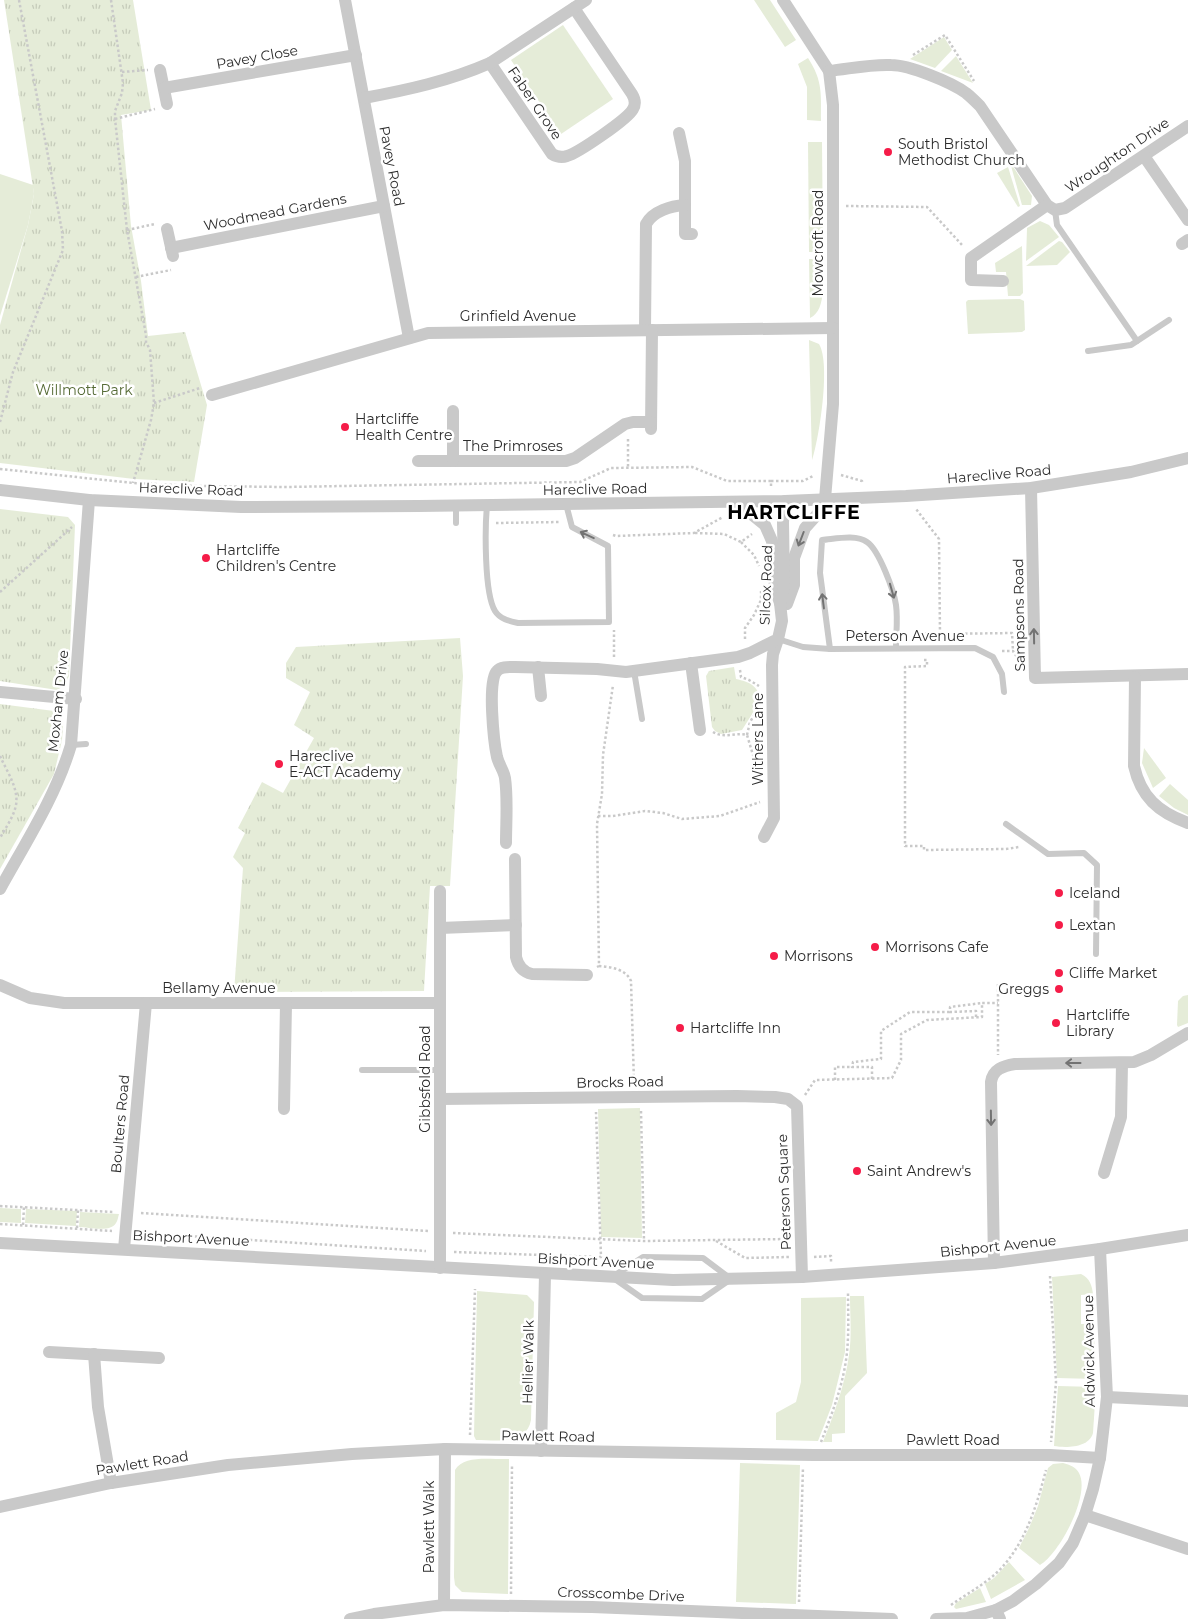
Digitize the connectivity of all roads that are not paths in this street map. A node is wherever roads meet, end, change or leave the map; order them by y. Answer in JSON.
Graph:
{"nodes":[{"id":1,"x":345,"y":0,"type":"edge"},
{"id":2,"x":586,"y":0,"type":"edge"},
{"id":3,"x":783,"y":0,"type":"edge"},
{"id":4,"x":574,"y":8,"type":"junction"},
{"id":5,"x":356,"y":55,"type":"junction"},
{"id":6,"x":490,"y":63,"type":"junction"},
{"id":7,"x":160,"y":70,"type":"road end"},
{"id":8,"x":829,"y":71,"type":"junction"},
{"id":9,"x":164,"y":88,"type":"junction"},
{"id":10,"x":364,"y":98,"type":"junction"},
{"id":11,"x":167,"y":104,"type":"road end"},
{"id":12,"x":1188,"y":126,"type":"edge"},
{"id":13,"x":679,"y":133,"type":"dead end"},
{"id":14,"x":1144,"y":156,"type":"junction"},
{"id":15,"x":685,"y":205,"type":"junction"},
{"id":16,"x":384,"y":206,"type":"junction"},
{"id":17,"x":1051,"y":208,"type":"junction"},
{"id":18,"x":1188,"y":220,"type":"edge"},
{"id":19,"x":167,"y":229,"type":"road end"},
{"id":20,"x":692,"y":234,"type":"dead end"},
{"id":21,"x":1003,"y":281,"type":"dead end"},
{"id":22,"x":1169,"y":320,"type":"dead end"},
{"id":23,"x":834,"y":328,"type":"junction"},
{"id":24,"x":648,"y":330,"type":"junction"},
{"id":25,"x":409,"y":338,"type":"junction"},
{"id":26,"x":1137,"y":341,"type":"junction"},
{"id":27,"x":1088,"y":351,"type":"dead end"},
{"id":28,"x":212,"y":395,"type":"road end"},
{"id":29,"x":453,"y":410,"type":"dead end"},
{"id":30,"x":1188,"y":458,"type":"edge"},
{"id":31,"x":418,"y":461,"type":"dead end"},
{"id":32,"x":453,"y":461,"type":"junction"},
{"id":33,"x":1031,"y":488,"type":"junction"},
{"id":34,"x":0,"y":490,"type":"edge"},
{"id":35,"x":848,"y":498,"type":"junction"},
{"id":36,"x":825,"y":499,"type":"junction"},
{"id":37,"x":89,"y":500,"type":"junction"},
{"id":38,"x":786,"y":501,"type":"junction"},
{"id":39,"x":728,"y":502,"type":"junction"},
{"id":40,"x":566,"y":504,"type":"junction"},
{"id":41,"x":487,"y":505,"type":"junction"},
{"id":42,"x":456,"y":506,"type":"junction"},
{"id":43,"x":456,"y":523,"type":"dead end"},
{"id":44,"x":780,"y":603,"type":"junction"},
{"id":45,"x":782,"y":621,"type":"junction"},
{"id":46,"x":778,"y":639,"type":"junction"},
{"id":47,"x":896,"y":648,"type":"junction"},
{"id":48,"x":830,"y":650,"type":"junction"},
{"id":49,"x":691,"y":663,"type":"junction"},
{"id":50,"x":538,"y":667,"type":"junction"},
{"id":51,"x":634,"y":671,"type":"junction"},
{"id":52,"x":1188,"y":674,"type":"edge"},
{"id":53,"x":1135,"y":677,"type":"junction"},
{"id":54,"x":0,"y":692,"type":"edge"},
{"id":55,"x":1004,"y":692,"type":"dead end"},
{"id":56,"x":541,"y":696,"type":"dead end"},
{"id":57,"x":76,"y":700,"type":"junction"},
{"id":58,"x":642,"y":719,"type":"dead end"},
{"id":59,"x":700,"y":730,"type":"road end"},
{"id":60,"x":86,"y":744,"type":"dead end"},
{"id":61,"x":72,"y":745,"type":"junction"},
{"id":62,"x":1188,"y":823,"type":"edge"},
{"id":63,"x":1006,"y":824,"type":"dead end"},
{"id":64,"x":764,"y":837,"type":"dead end"},
{"id":65,"x":506,"y":844,"type":"dead end"},
{"id":66,"x":515,"y":858,"type":"dead end"},
{"id":67,"x":0,"y":889,"type":"edge"},
{"id":68,"x":440,"y":891,"type":"dead end"},
{"id":69,"x":516,"y":925,"type":"junction"},
{"id":70,"x":440,"y":928,"type":"junction"},
{"id":71,"x":1096,"y":954,"type":"dead end"},
{"id":72,"x":587,"y":975,"type":"road end"},
{"id":73,"x":0,"y":985,"type":"edge"},
{"id":74,"x":146,"y":1003,"type":"junction"},
{"id":75,"x":440,"y":1003,"type":"junction"},
{"id":76,"x":286,"y":1004,"type":"junction"},
{"id":77,"x":1188,"y":1033,"type":"edge"},
{"id":78,"x":1122,"y":1063,"type":"junction"},
{"id":79,"x":362,"y":1070,"type":"dead end"},
{"id":80,"x":440,"y":1070,"type":"junction"},
{"id":81,"x":440,"y":1099,"type":"junction"},
{"id":82,"x":797,"y":1106,"type":"joint"},
{"id":83,"x":284,"y":1109,"type":"dead end"},
{"id":84,"x":1104,"y":1173,"type":"dead end"},
{"id":85,"x":1188,"y":1235,"type":"edge"},
{"id":86,"x":0,"y":1243,"type":"edge"},
{"id":87,"x":124,"y":1249,"type":"junction"},
{"id":88,"x":1100,"y":1249,"type":"junction"},
{"id":89,"x":994,"y":1262,"type":"junction"},
{"id":90,"x":440,"y":1268,"type":"junction"},
{"id":91,"x":545,"y":1274,"type":"junction"},
{"id":92,"x":612,"y":1277,"type":"junction"},
{"id":93,"x":802,"y":1277,"type":"junction"},
{"id":94,"x":732,"y":1278,"type":"junction"},
{"id":95,"x":48,"y":1352,"type":"dead end"},
{"id":96,"x":94,"y":1354,"type":"junction"},
{"id":97,"x":158,"y":1358,"type":"dead end"},
{"id":98,"x":1108,"y":1397,"type":"junction"},
{"id":99,"x":1188,"y":1400,"type":"edge"},
{"id":100,"x":445,"y":1450,"type":"junction"},
{"id":101,"x":541,"y":1451,"type":"junction"},
{"id":102,"x":1100,"y":1458,"type":"junction"},
{"id":103,"x":110,"y":1483,"type":"junction"},
{"id":104,"x":0,"y":1506,"type":"edge"},
{"id":105,"x":1085,"y":1515,"type":"junction"},
{"id":106,"x":1188,"y":1549,"type":"edge"},
{"id":107,"x":444,"y":1605,"type":"junction"},
{"id":108,"x":591,"y":1613,"type":"edge"},
{"id":109,"x":998,"y":1614,"type":"edge"},
{"id":110,"x":350,"y":1619,"type":"edge"},
{"id":111,"x":892,"y":1619,"type":"edge"},
{"id":112,"x":936,"y":1619,"type":"edge"}],
"edges":[{"from":1,"to":5,"type":"street","name":"Pavey Road"},
{"from":2,"to":4,"type":"street"},
{"from":3,"to":8,"type":"street","name":"Mowcroft Road"},
{"from":4,"to":6,"type":"street"},
{"from":4,"to":6,"type":"street","name":"Faber Grove"},
{"from":5,"to":9,"type":"street","name":"Pavey Close"},
{"from":5,"to":10,"type":"street","name":"Pavey Road"},
{"from":6,"to":10,"type":"street"},
{"from":7,"to":9,"type":"street"},
{"from":8,"to":17,"type":"street"},
{"from":8,"to":23,"type":"street","name":"Mowcroft Road"},
{"from":9,"to":11,"type":"street"},
{"from":10,"to":16,"type":"street","name":"Pavey Road"},
{"from":12,"to":14,"type":"street","name":"Wroughton Drive"},
{"from":13,"to":15,"type":"street"},
{"from":14,"to":17,"type":"street","name":"Wroughton Drive"},
{"from":14,"to":18,"type":"street"},
{"from":15,"to":20,"type":"street"},
{"from":15,"to":24,"type":"street"},
{"from":16,"to":19,"type":"street","name":"Woodmead Gardens"},
{"from":16,"to":25,"type":"street","name":"Pavey Road"},
{"from":17,"to":21,"type":"street","name":"Wroughton Drive"},
{"from":17,"to":26,"type":"lane"},
{"from":22,"to":26,"type":"lane"},
{"from":23,"to":24,"type":"street","name":"Grinfield Avenue"},
{"from":23,"to":36,"type":"street","name":"Mowcroft Road"},
{"from":24,"to":25,"type":"street","name":"Grinfield Avenue"},
{"from":24,"to":32,"type":"street","name":"The Primroses"},
{"from":25,"to":28,"type":"street","name":"Grinfield Avenue"},
{"from":26,"to":27,"type":"lane"},
{"from":29,"to":32,"type":"street","name":"The Primroses"},
{"from":30,"to":33,"type":"street","name":"Hareclive Road"},
{"from":31,"to":32,"type":"street","name":"The Primroses"},
{"from":33,"to":35,"type":"street","name":"Hareclive Road"},
{"from":53,"to":33,"type":"street","name":"Sampsons Road","one_way":true},
{"from":34,"to":37,"type":"street","name":"Hareclive Road"},
{"from":35,"to":36,"type":"street","name":"Hareclive Road"},
{"from":35,"to":45,"type":"street","one_way":true},
{"from":36,"to":38,"type":"street","name":"Hareclive Road"},
{"from":37,"to":42,"type":"street","name":"Hareclive Road"},
{"from":37,"to":57,"type":"street","name":"Moxham Drive"},
{"from":38,"to":39,"type":"street","name":"Hareclive Road"},
{"from":38,"to":44,"type":"street","name":"Silcox Road"},
{"from":39,"to":40,"type":"street","name":"Hareclive Road"},
{"from":39,"to":44,"type":"street"},
{"from":40,"to":41,"type":"street","name":"Hareclive Road"},
{"from":41,"to":40,"type":"lane","one_way":true},
{"from":41,"to":42,"type":"street","name":"Hareclive Road"},
{"from":42,"to":43,"type":"lane"},
{"from":44,"to":45,"type":"street","name":"Silcox Road"},
{"from":45,"to":46,"type":"street","name":"Silcox Road"},
{"from":46,"to":48,"type":"lane","name":"Peterson Avenue"},
{"from":46,"to":49,"type":"street","name":"Silcox Road"},
{"from":46,"to":64,"type":"street","name":"Withers Lane"},
{"from":47,"to":48,"type":"lane","name":"Peterson Avenue"},
{"from":48,"to":47,"type":"lane","one_way":true},
{"from":47,"to":55,"type":"lane","name":"Peterson Avenue"},
{"from":49,"to":51,"type":"street","name":"Silcox Road"},
{"from":49,"to":59,"type":"street"},
{"from":50,"to":51,"type":"street","name":"Silcox Road"},
{"from":50,"to":56,"type":"street"},
{"from":50,"to":65,"type":"street","name":"Silcox Road"},
{"from":51,"to":58,"type":"lane"},
{"from":52,"to":53,"type":"street","name":"Sampsons Road"},
{"from":53,"to":62,"type":"street"},
{"from":54,"to":57,"type":"street"},
{"from":57,"to":61,"type":"street","name":"Moxham Drive"},
{"from":60,"to":61,"type":"lane"},
{"from":61,"to":67,"type":"street","name":"Moxham Drive"},
{"from":63,"to":71,"type":"lane"},
{"from":66,"to":69,"type":"street"},
{"from":68,"to":70,"type":"street","name":"Gibbsfold Road"},
{"from":69,"to":70,"type":"street"},
{"from":69,"to":72,"type":"street"},
{"from":70,"to":75,"type":"street","name":"Gibbsfold Road"},
{"from":73,"to":74,"type":"street","name":"Bellamy Avenue"},
{"from":74,"to":76,"type":"street","name":"Bellamy Avenue"},
{"from":74,"to":87,"type":"street","name":"Boulters Road"},
{"from":75,"to":76,"type":"street","name":"Bellamy Avenue"},
{"from":75,"to":80,"type":"street","name":"Gibbsfold Road"},
{"from":76,"to":83,"type":"street"},
{"from":77,"to":78,"type":"street"},
{"from":78,"to":84,"type":"street"},
{"from":78,"to":89,"type":"street","one_way":true},
{"from":79,"to":80,"type":"lane"},
{"from":80,"to":81,"type":"street","name":"Gibbsfold Road"},
{"from":81,"to":82,"type":"street","name":"Brocks Road"},
{"from":81,"to":90,"type":"street","name":"Gibbsfold Road"},
{"from":82,"to":93,"type":"street","name":"Peterson Square"},
{"from":85,"to":88,"type":"street","name":"Bishport Avenue"},
{"from":86,"to":87,"type":"street","name":"Bishport Avenue"},
{"from":87,"to":90,"type":"street","name":"Bishport Avenue"},
{"from":88,"to":89,"type":"street","name":"Bishport Avenue"},
{"from":88,"to":98,"type":"street","name":"Aldwick Avenue"},
{"from":89,"to":93,"type":"street","name":"Bishport Avenue"},
{"from":90,"to":91,"type":"street","name":"Bishport Avenue"},
{"from":91,"to":92,"type":"street","name":"Bishport Avenue"},
{"from":91,"to":101,"type":"street","name":"Hellier Walk"},
{"from":92,"to":94,"type":"street","name":"Bishport Avenue"},
{"from":92,"to":94,"type":"lane"},
{"from":92,"to":94,"type":"lane"},
{"from":93,"to":94,"type":"street","name":"Bishport Avenue"},
{"from":95,"to":96,"type":"street"},
{"from":96,"to":97,"type":"street"},
{"from":96,"to":103,"type":"street"},
{"from":98,"to":99,"type":"street"},
{"from":98,"to":102,"type":"street","name":"Aldwick Avenue"},
{"from":100,"to":101,"type":"street","name":"Pawlett Road"},
{"from":100,"to":103,"type":"street","name":"Pawlett Road"},
{"from":100,"to":107,"type":"street","name":"Pawlett Walk"},
{"from":101,"to":102,"type":"street","name":"Pawlett Road"},
{"from":102,"to":105,"type":"street","name":"Aldwick Avenue"},
{"from":103,"to":104,"type":"street","name":"Pawlett Road"},
{"from":105,"to":106,"type":"street"},
{"from":105,"to":109,"type":"street","name":"Aldwick Avenue"},
{"from":107,"to":108,"type":"street","name":"Crosscombe Drive"},
{"from":107,"to":110,"type":"street","name":"Crosscombe Drive"},
{"from":108,"to":111,"type":"street","name":"Crosscombe Drive"},
{"from":109,"to":112,"type":"street"}]}
